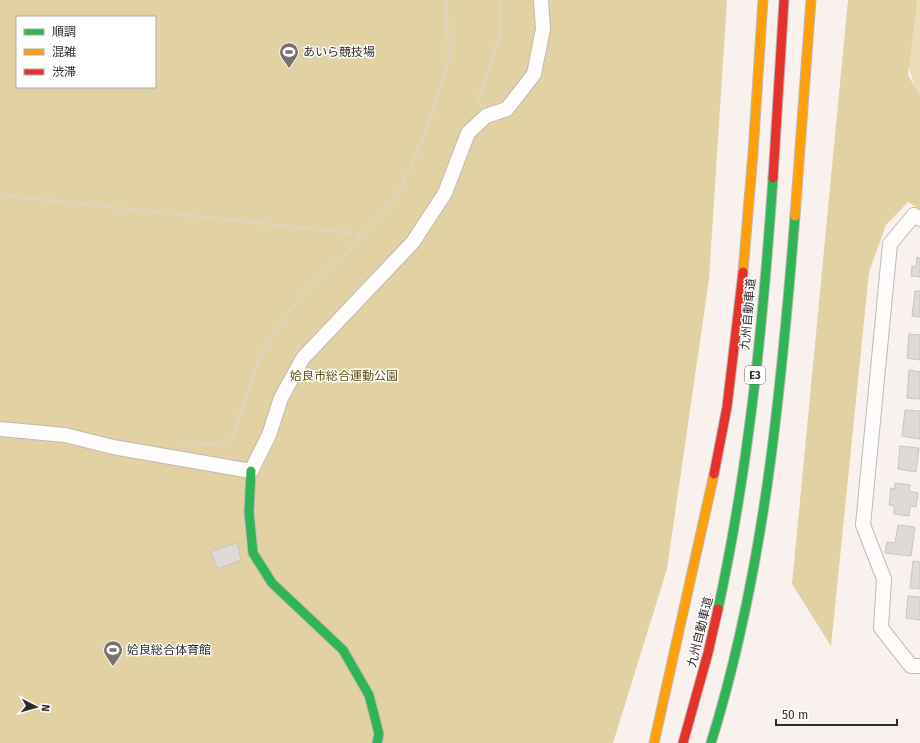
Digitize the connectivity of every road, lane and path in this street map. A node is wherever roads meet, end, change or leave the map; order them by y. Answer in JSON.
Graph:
{"nodes":[{"id":1,"x":447,"y":0,"type":"edge"},
{"id":2,"x":500,"y":0,"type":"edge"},
{"id":3,"x":541,"y":0,"type":"edge"},
{"id":4,"x":762,"y":0,"type":"edge"},
{"id":5,"x":784,"y":0,"type":"edge"},
{"id":6,"x":811,"y":0,"type":"edge"},
{"id":7,"x":468,"y":133,"type":"junction"},
{"id":8,"x":0,"y":195,"type":"edge"},
{"id":9,"x":920,"y":219,"type":"edge"},
{"id":10,"x":362,"y":234,"type":"junction"},
{"id":11,"x":0,"y":429,"type":"edge"},
{"id":12,"x":176,"y":442,"type":"dead end"},
{"id":13,"x":252,"y":471,"type":"junction"},
{"id":14,"x":920,"y":666,"type":"edge"},
{"id":15,"x":377,"y":743,"type":"edge"},
{"id":16,"x":654,"y":743,"type":"edge"},
{"id":17,"x":683,"y":743,"type":"edge"},
{"id":18,"x":711,"y":743,"type":"edge"}],
"edges":[{"from":1,"to":10,"type":"path"},
{"from":2,"to":7,"type":"path"},
{"from":3,"to":7,"type":"street"},
{"from":4,"to":16,"type":"main road"},
{"from":5,"to":17,"type":"main road","name":"九州自動車道","number":"E3"},
{"from":6,"to":18,"type":"main road","number":"E3"},
{"from":7,"to":13,"type":"street"},
{"from":8,"to":10,"type":"path"},
{"from":9,"to":14,"type":"street"},
{"from":10,"to":12,"type":"path"},
{"from":11,"to":13,"type":"street"},
{"from":13,"to":15,"type":"main road"}]}
